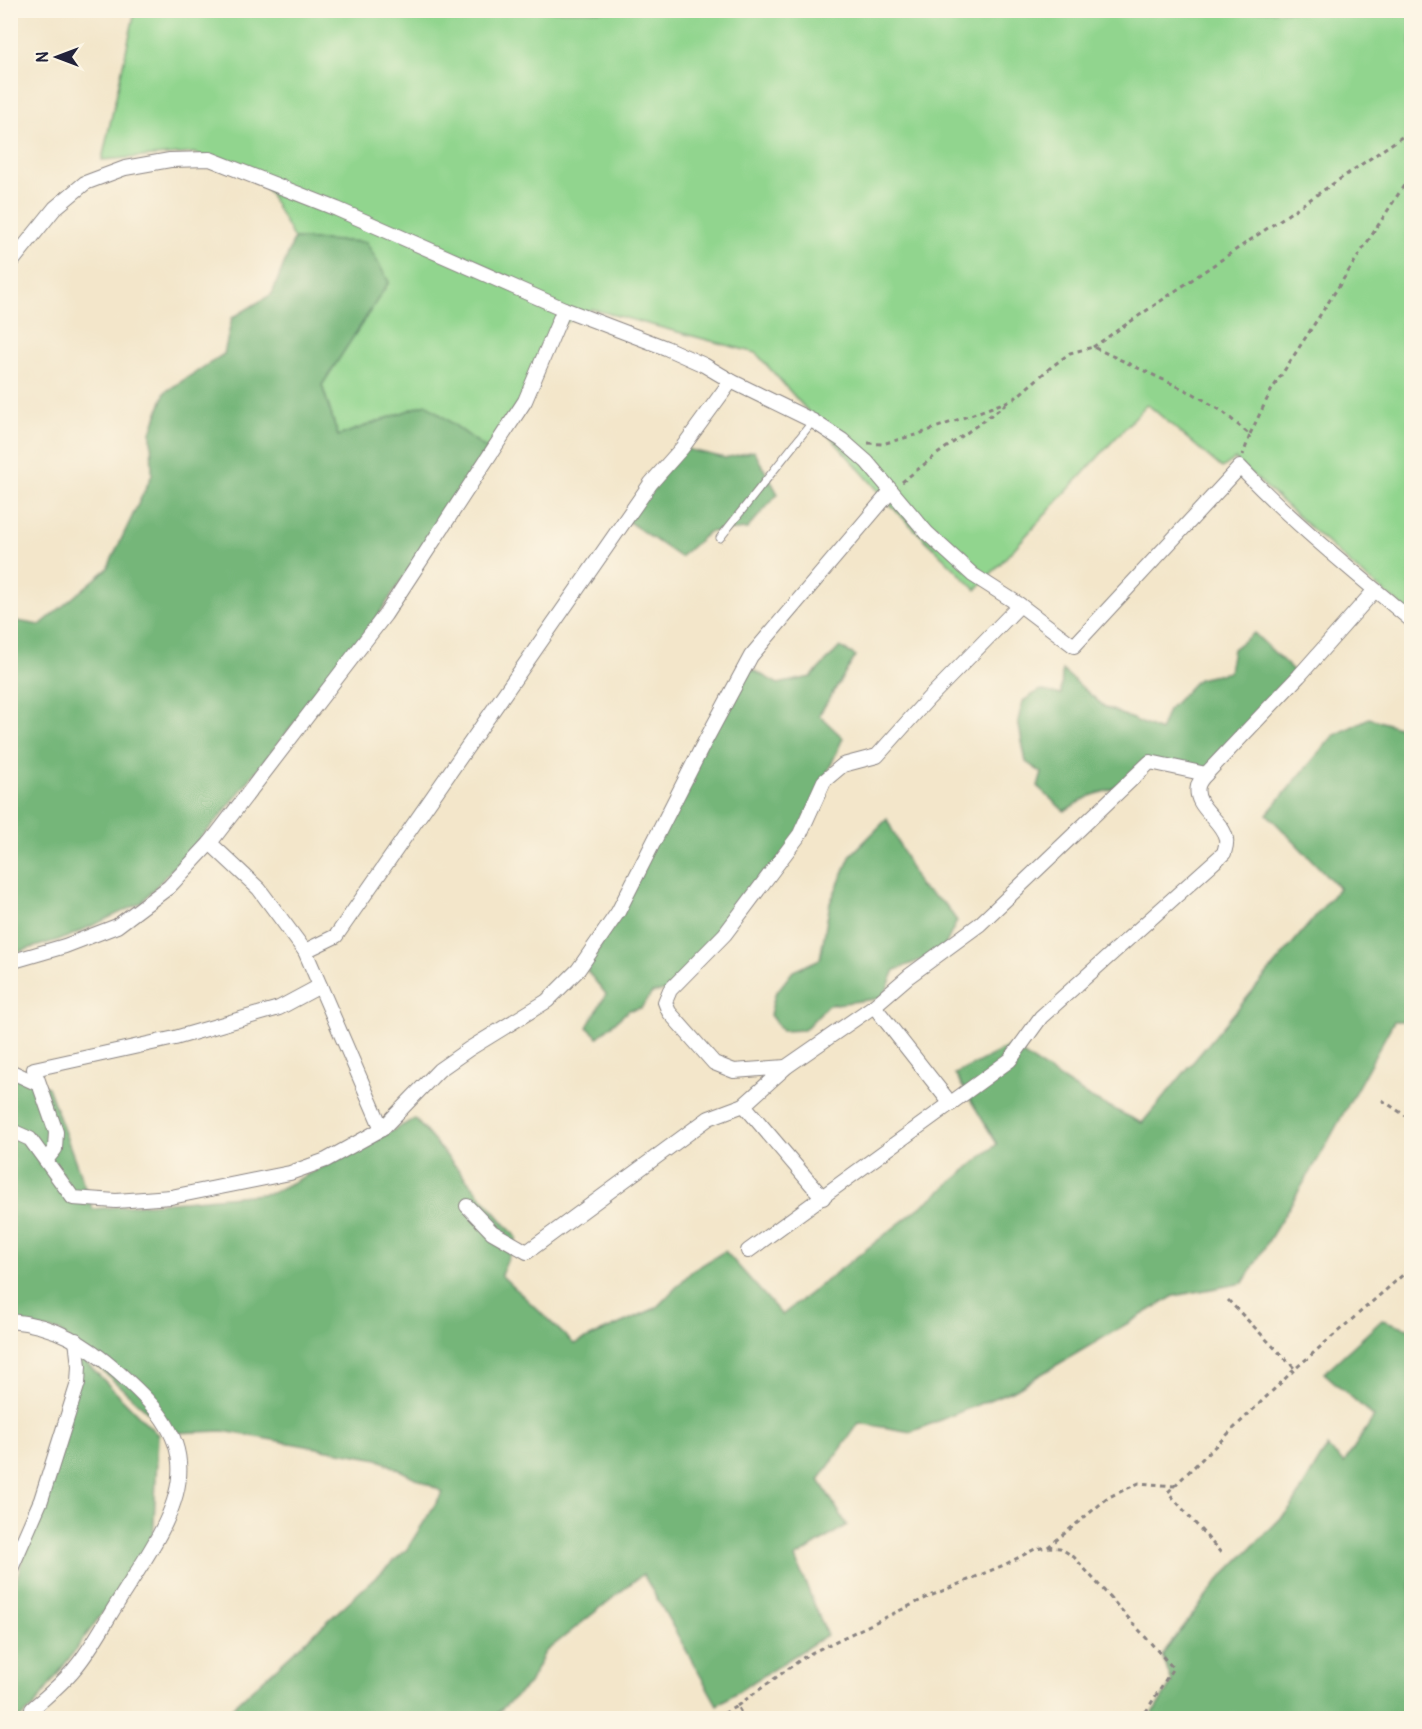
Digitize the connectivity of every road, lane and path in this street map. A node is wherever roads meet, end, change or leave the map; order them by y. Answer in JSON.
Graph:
{"nodes":[{"id":1,"x":1412,"y":130,"type":"edge"},
{"id":2,"x":1412,"y":173,"type":"edge"},
{"id":3,"x":10,"y":264,"type":"edge"},
{"id":4,"x":564,"y":309,"type":"junction"},
{"id":5,"x":1094,"y":348,"type":"junction"},
{"id":6,"x":731,"y":381,"type":"junction"},
{"id":7,"x":1014,"y":399,"type":"junction"},
{"id":8,"x":813,"y":421,"type":"junction"},
{"id":9,"x":1250,"y":435,"type":"junction"},
{"id":10,"x":842,"y":440,"type":"junction"},
{"id":11,"x":1240,"y":466,"type":"junction"},
{"id":12,"x":891,"y":491,"type":"junction"},
{"id":13,"x":720,"y":538,"type":"dead end"},
{"id":14,"x":1374,"y":590,"type":"junction"},
{"id":15,"x":1020,"y":605,"type":"junction"},
{"id":16,"x":1412,"y":621,"type":"edge"},
{"id":17,"x":1206,"y":774,"type":"junction"},
{"id":18,"x":210,"y":843,"type":"junction"},
{"id":19,"x":305,"y":951,"type":"junction"},
{"id":20,"x":10,"y":962,"type":"edge"},
{"id":21,"x":320,"y":986,"type":"junction"},
{"id":22,"x":874,"y":1006,"type":"junction"},
{"id":23,"x":786,"y":1067,"type":"junction"},
{"id":24,"x":10,"y":1071,"type":"edge"},
{"id":25,"x":38,"y":1084,"type":"junction"},
{"id":26,"x":1382,"y":1100,"type":"dead end"},
{"id":27,"x":951,"y":1104,"type":"junction"},
{"id":28,"x":744,"y":1105,"type":"junction"},
{"id":29,"x":1412,"y":1120,"type":"edge"},
{"id":30,"x":382,"y":1129,"type":"junction"},
{"id":31,"x":10,"y":1130,"type":"edge"},
{"id":32,"x":46,"y":1160,"type":"junction"},
{"id":33,"x":823,"y":1198,"type":"junction"},
{"id":34,"x":467,"y":1206,"type":"dead end"},
{"id":35,"x":748,"y":1251,"type":"dead end"},
{"id":36,"x":1412,"y":1267,"type":"edge"},
{"id":37,"x":1228,"y":1300,"type":"dead end"},
{"id":38,"x":10,"y":1321,"type":"edge"},
{"id":39,"x":76,"y":1340,"type":"junction"},
{"id":40,"x":1295,"y":1369,"type":"junction"},
{"id":41,"x":1175,"y":1486,"type":"junction"},
{"id":42,"x":1048,"y":1546,"type":"junction"},
{"id":43,"x":1221,"y":1553,"type":"dead end"},
{"id":44,"x":10,"y":1571,"type":"edge"},
{"id":45,"x":737,"y":1706,"type":"junction"},
{"id":46,"x":32,"y":1709,"type":"dead end"},
{"id":47,"x":716,"y":1719,"type":"edge"},
{"id":48,"x":744,"y":1719,"type":"edge"},
{"id":49,"x":1142,"y":1719,"type":"edge"}],
"edges":[{"from":1,"to":5,"type":"path"},
{"from":2,"to":9,"type":"path"},
{"from":3,"to":4,"type":"street"},
{"from":4,"to":6,"type":"street"},
{"from":4,"to":18,"type":"street"},
{"from":5,"to":7,"type":"path"},
{"from":5,"to":9,"type":"path"},
{"from":6,"to":8,"type":"street"},
{"from":6,"to":19,"type":"street"},
{"from":7,"to":10,"type":"path"},
{"from":7,"to":12,"type":"path"},
{"from":8,"to":10,"type":"street"},
{"from":8,"to":13,"type":"lane"},
{"from":9,"to":11,"type":"path"},
{"from":10,"to":12,"type":"street"},
{"from":11,"to":14,"type":"street"},
{"from":11,"to":15,"type":"street"},
{"from":12,"to":15,"type":"street"},
{"from":12,"to":30,"type":"street"},
{"from":14,"to":16,"type":"street"},
{"from":14,"to":17,"type":"street"},
{"from":15,"to":23,"type":"street"},
{"from":17,"to":22,"type":"street"},
{"from":17,"to":27,"type":"street"},
{"from":18,"to":19,"type":"street"},
{"from":18,"to":20,"type":"street"},
{"from":19,"to":21,"type":"street"},
{"from":21,"to":25,"type":"street"},
{"from":21,"to":30,"type":"street"},
{"from":22,"to":23,"type":"street"},
{"from":22,"to":27,"type":"street"},
{"from":23,"to":28,"type":"street"},
{"from":24,"to":25,"type":"street"},
{"from":25,"to":32,"type":"street"},
{"from":26,"to":29,"type":"path"},
{"from":27,"to":33,"type":"street"},
{"from":28,"to":33,"type":"street"},
{"from":28,"to":34,"type":"street"},
{"from":30,"to":32,"type":"street"},
{"from":31,"to":32,"type":"street"},
{"from":33,"to":35,"type":"street"},
{"from":36,"to":40,"type":"path"},
{"from":37,"to":40,"type":"path"},
{"from":38,"to":39,"type":"street"},
{"from":39,"to":44,"type":"street"},
{"from":39,"to":46,"type":"street"},
{"from":40,"to":41,"type":"path"},
{"from":41,"to":42,"type":"path"},
{"from":41,"to":43,"type":"path"},
{"from":42,"to":45,"type":"path"},
{"from":42,"to":49,"type":"path"},
{"from":45,"to":47,"type":"path"},
{"from":45,"to":48,"type":"path"}]}
